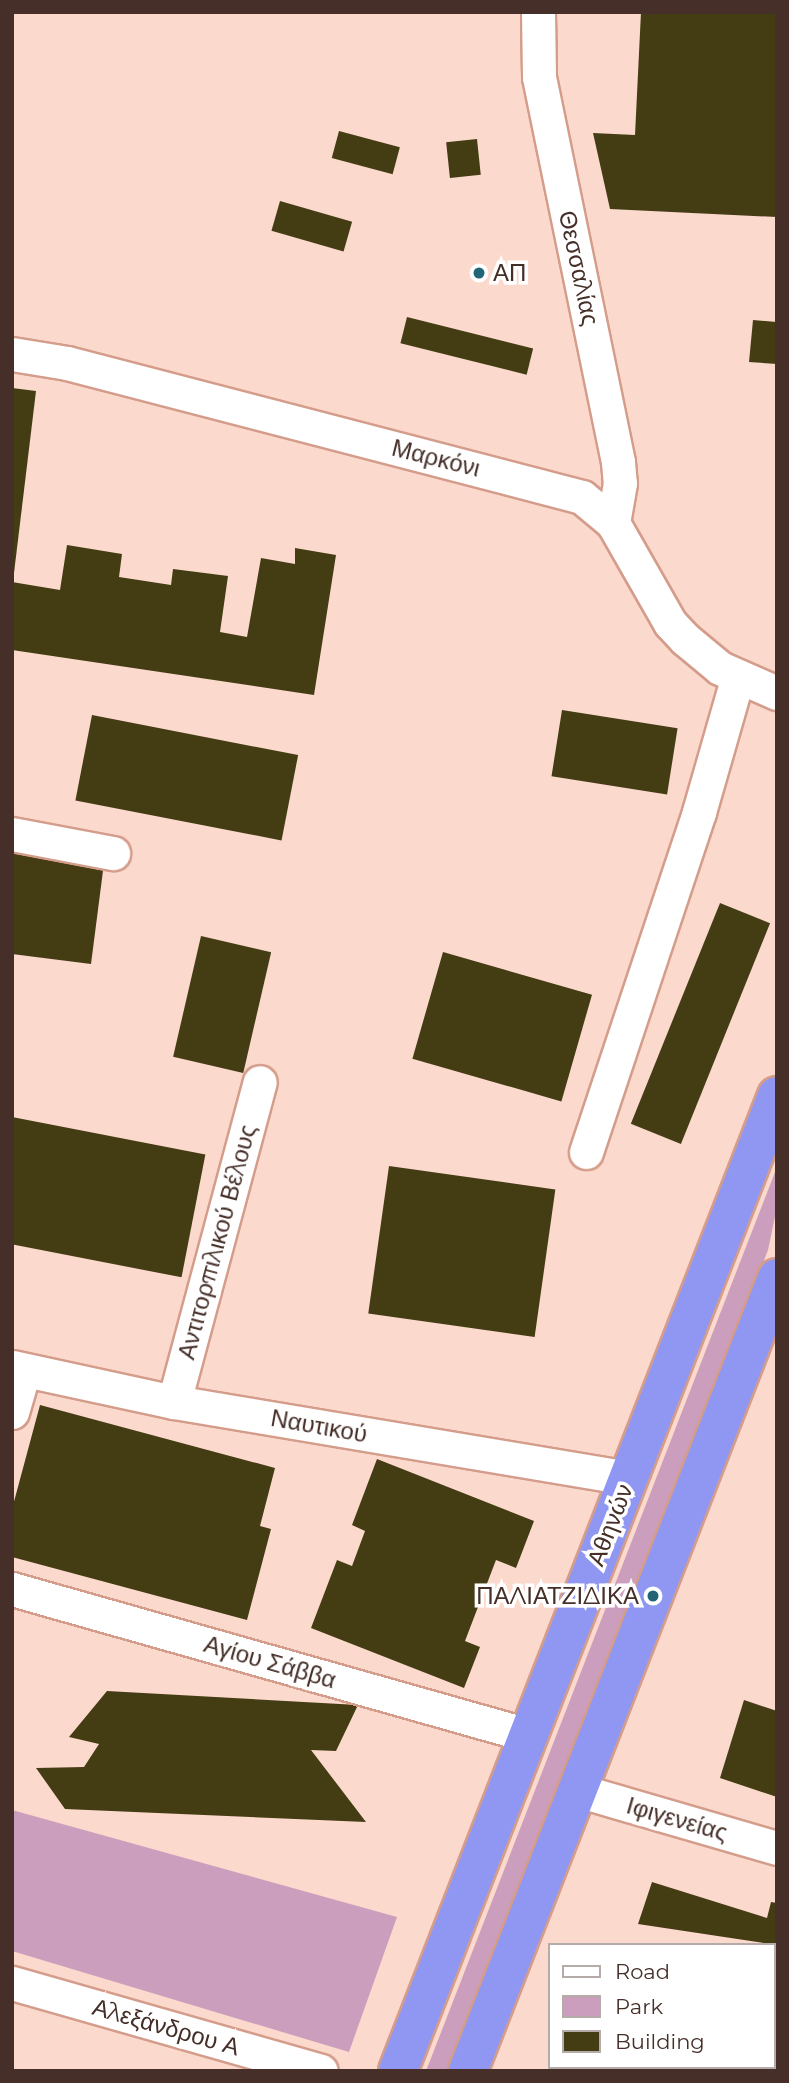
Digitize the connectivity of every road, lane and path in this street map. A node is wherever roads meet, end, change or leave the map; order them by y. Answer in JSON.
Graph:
{"nodes":[{"id":1,"x":538,"y":12,"type":"edge"},
{"id":2,"x":12,"y":354,"type":"edge"},
{"id":3,"x":613,"y":523,"type":"junction"},
{"id":4,"x":738,"y":676,"type":"junction"},
{"id":5,"x":777,"y":692,"type":"edge"},
{"id":6,"x":12,"y":834,"type":"edge"},
{"id":7,"x":113,"y":853,"type":"dead end"},
{"id":8,"x":260,"y":1082,"type":"dead end"},
{"id":9,"x":777,"y":1096,"type":"edge"},
{"id":10,"x":586,"y":1152,"type":"dead end"},
{"id":11,"x":777,"y":1278,"type":"edge"},
{"id":12,"x":18,"y":1369,"type":"edge"},
{"id":13,"x":174,"y":1402,"type":"junction"},
{"id":14,"x":12,"y":1412,"type":"edge"},
{"id":15,"x":628,"y":1478,"type":"junction"},
{"id":16,"x":12,"y":1589,"type":"edge"},
{"id":17,"x":528,"y":1735,"type":"junction"},
{"id":18,"x":578,"y":1790,"type":"junction"},
{"id":19,"x":777,"y":1848,"type":"edge"},
{"id":20,"x":12,"y":1983,"type":"edge"},
{"id":21,"x":321,"y":2071,"type":"edge"},
{"id":22,"x":398,"y":2071,"type":"edge"},
{"id":23,"x":468,"y":2071,"type":"edge"}],
"edges":[{"from":1,"to":3,"type":"street","name":"Θεσσαλίας"},
{"from":2,"to":3,"type":"street","name":"Μαρκόνι"},
{"from":3,"to":4,"type":"street","name":"Μαρκόνι"},
{"from":4,"to":5,"type":"street","name":"Μαρκόνι"},
{"from":4,"to":10,"type":"street"},
{"from":6,"to":7,"type":"street"},
{"from":8,"to":13,"type":"street","name":"Αντιτορπιλικού Βέλους"},
{"from":9,"to":15,"type":"highway","name":"Αθηνών"},
{"from":11,"to":18,"type":"highway"},
{"from":12,"to":13,"type":"street","name":"Ναυτικού"},
{"from":12,"to":14,"type":"street"},
{"from":13,"to":15,"type":"street","name":"Ναυτικού"},
{"from":15,"to":17,"type":"highway","name":"Αθηνών"},
{"from":16,"to":17,"type":"street","name":"Αγίου Σάββα"},
{"from":17,"to":22,"type":"highway","name":"Αθηνών"},
{"from":18,"to":19,"type":"street","name":"Ιφιγενείας"},
{"from":18,"to":23,"type":"highway"},
{"from":20,"to":21,"type":"street","name":"Αλεξάνδρου Α"}]}
